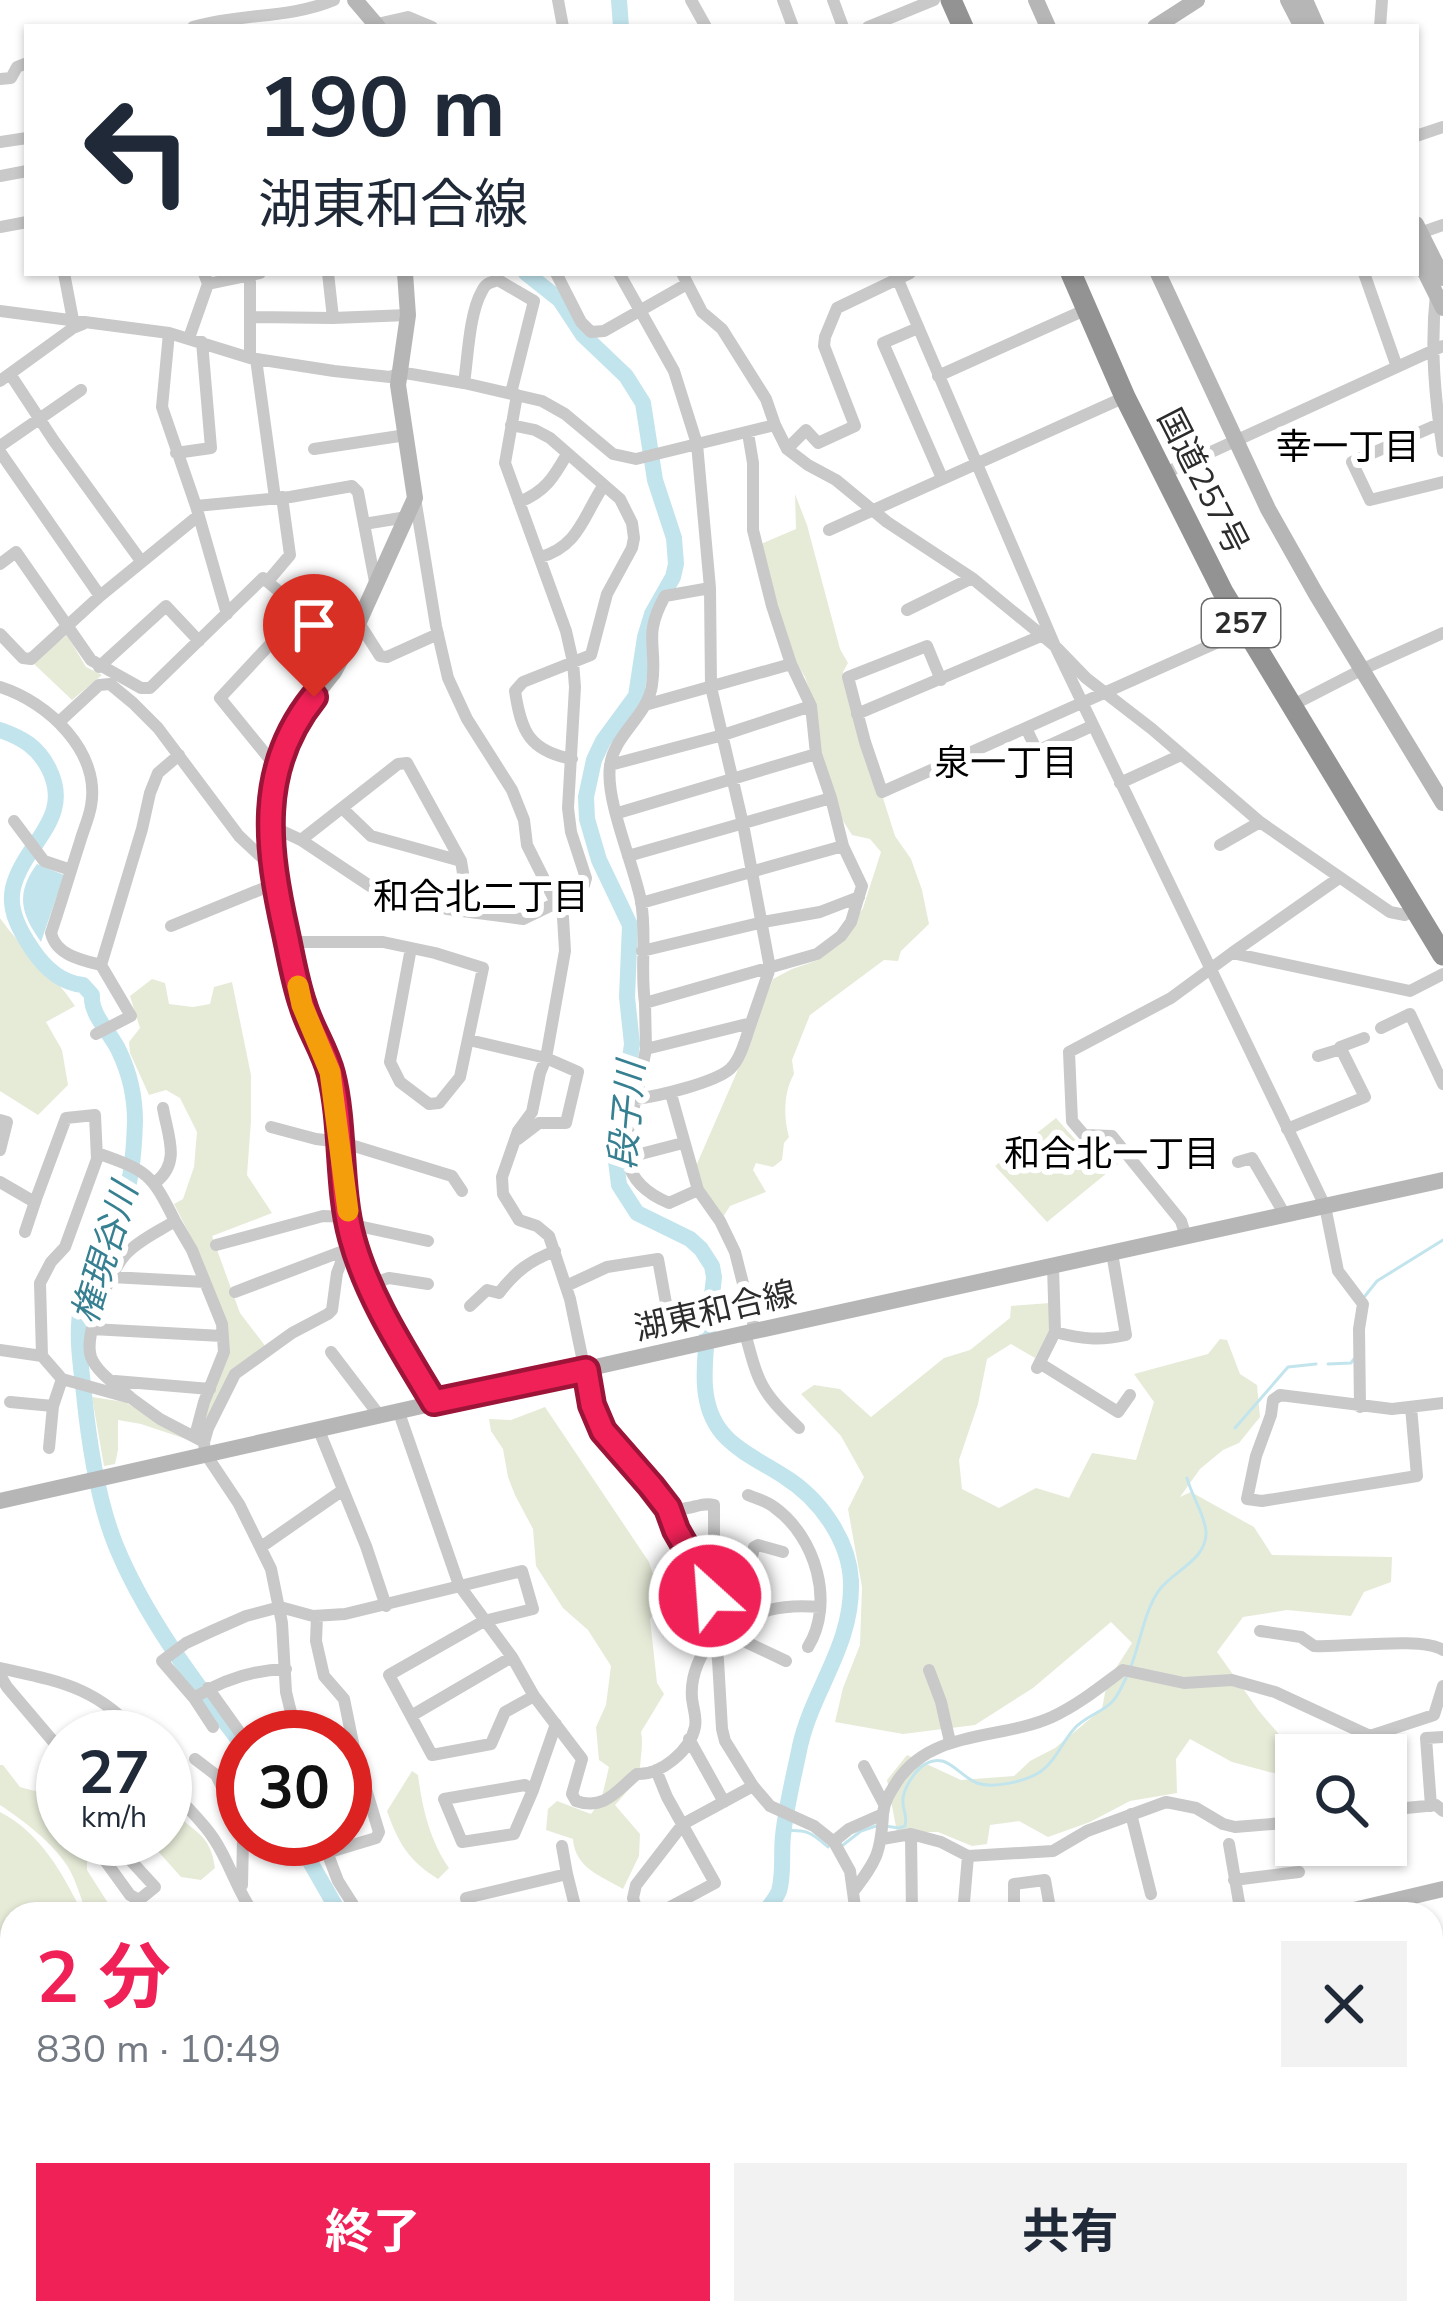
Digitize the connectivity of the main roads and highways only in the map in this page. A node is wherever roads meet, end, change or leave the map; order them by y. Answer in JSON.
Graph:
{"nodes":[{"id":1,"x":1072,"y":276,"type":"edge"},
{"id":2,"x":1443,"y":956,"type":"edge"}],
"edges":[{"from":1,"to":2,"type":"highway","name":"国道257号","number":"257"}]}
